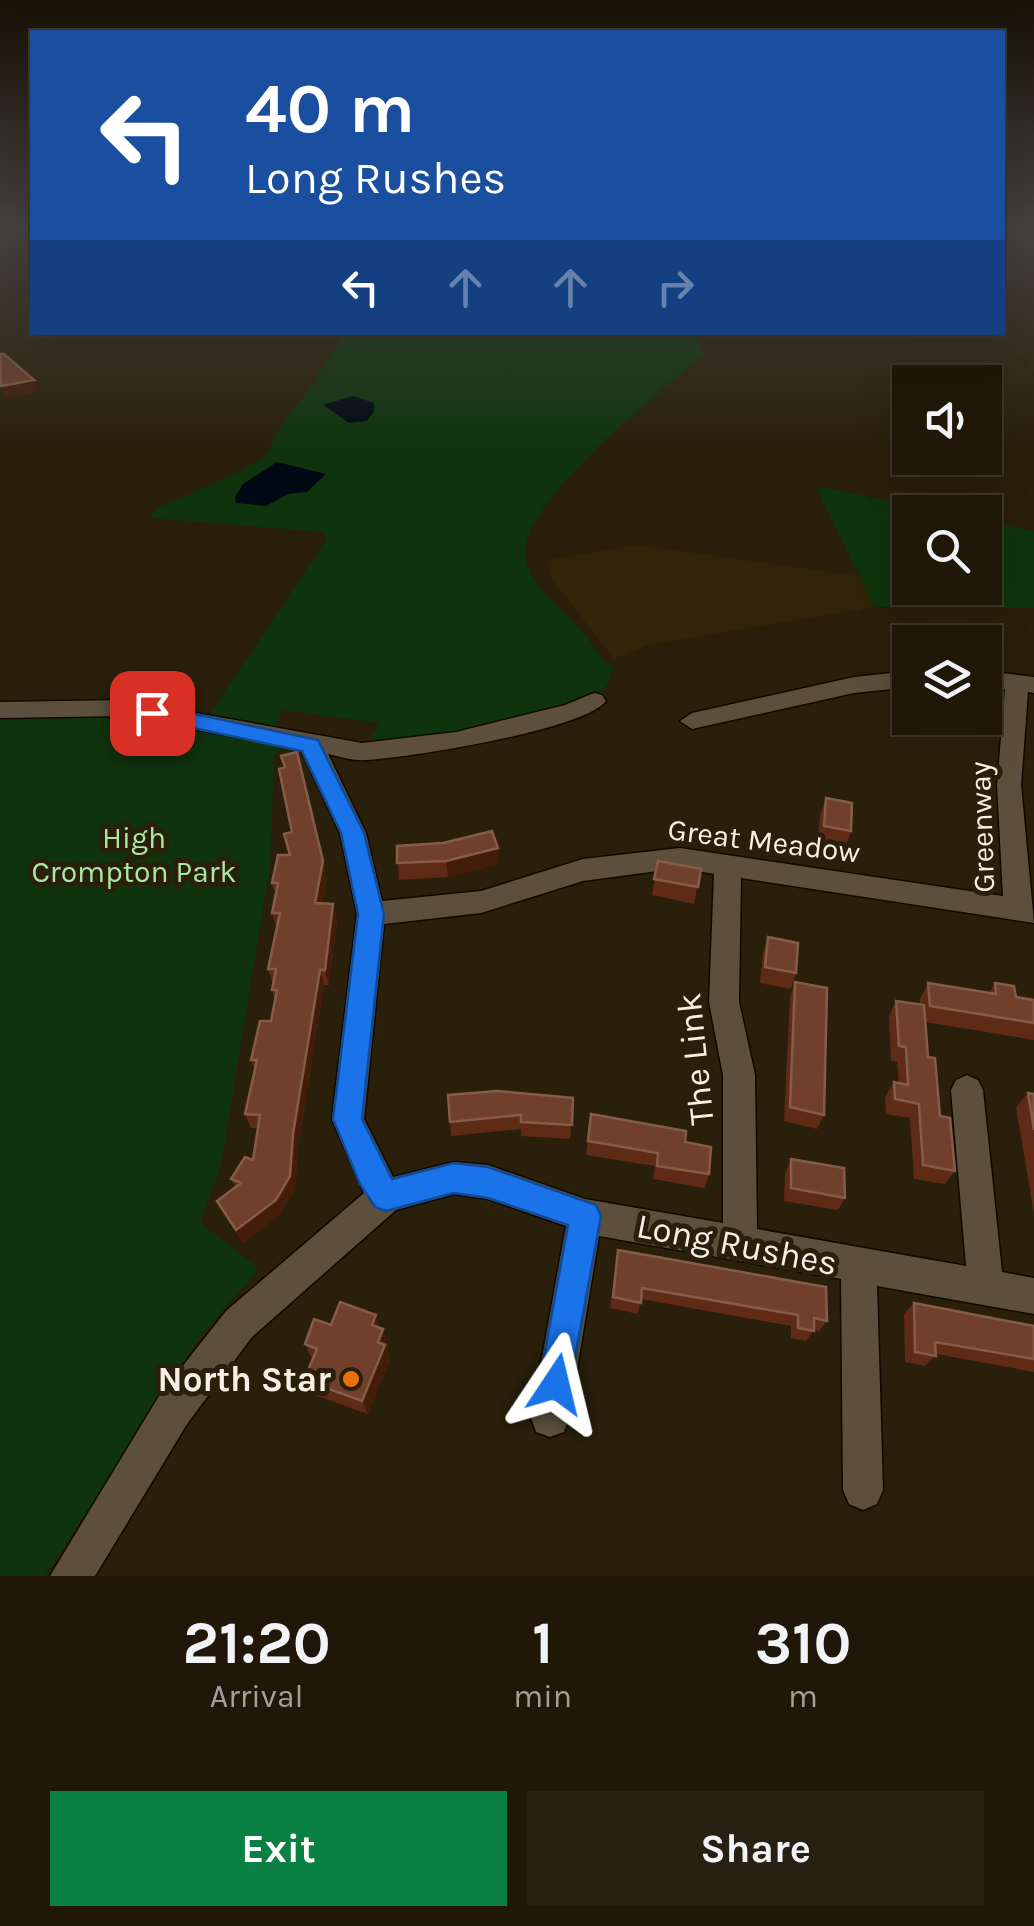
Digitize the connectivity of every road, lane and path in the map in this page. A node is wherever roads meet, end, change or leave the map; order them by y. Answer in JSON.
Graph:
{"nodes":[{"id":1,"x":892,"y":681,"type":"edge"},
{"id":2,"x":1025,"y":684,"type":"edge"},
{"id":3,"x":594,"y":701,"type":"dead end"},
{"id":4,"x":0,"y":710,"type":"edge"},
{"id":5,"x":692,"y":721,"type":"dead end"},
{"id":6,"x":310,"y":745,"type":"junction"},
{"id":7,"x":728,"y":865,"type":"junction"},
{"id":8,"x":1026,"y":911,"type":"edge"},
{"id":9,"x":371,"y":914,"type":"junction"},
{"id":10,"x":967,"y":1090,"type":"dead end"},
{"id":11,"x":386,"y":1196,"type":"junction"},
{"id":12,"x":585,"y":1216,"type":"junction"},
{"id":13,"x":740,"y":1244,"type":"junction"},
{"id":14,"x":860,"y":1268,"type":"junction"},
{"id":15,"x":986,"y":1289,"type":"junction"},
{"id":16,"x":1034,"y":1296,"type":"edge"},
{"id":17,"x":550,"y":1418,"type":"dead end"},
{"id":18,"x":863,"y":1490,"type":"dead end"},
{"id":19,"x":71,"y":1576,"type":"edge"}],
"edges":[{"from":1,"to":5,"type":"street"},
{"from":2,"to":8,"type":"street","name":"Greenway"},
{"from":3,"to":6,"type":"street"},
{"from":4,"to":6,"type":"street"},
{"from":6,"to":9,"type":"street"},
{"from":7,"to":8,"type":"street","name":"Great Meadow"},
{"from":7,"to":9,"type":"street","name":"Great Meadow"},
{"from":7,"to":13,"type":"street","name":"The Link"},
{"from":9,"to":11,"type":"street"},
{"from":10,"to":15,"type":"street"},
{"from":11,"to":12,"type":"street","name":"Long Rushes"},
{"from":11,"to":19,"type":"street"},
{"from":12,"to":13,"type":"street","name":"Long Rushes"},
{"from":12,"to":17,"type":"street"},
{"from":13,"to":14,"type":"street","name":"Long Rushes"},
{"from":14,"to":15,"type":"street","name":"Long Rushes"},
{"from":14,"to":18,"type":"street"},
{"from":15,"to":16,"type":"street","name":"Long Rushes"}]}
